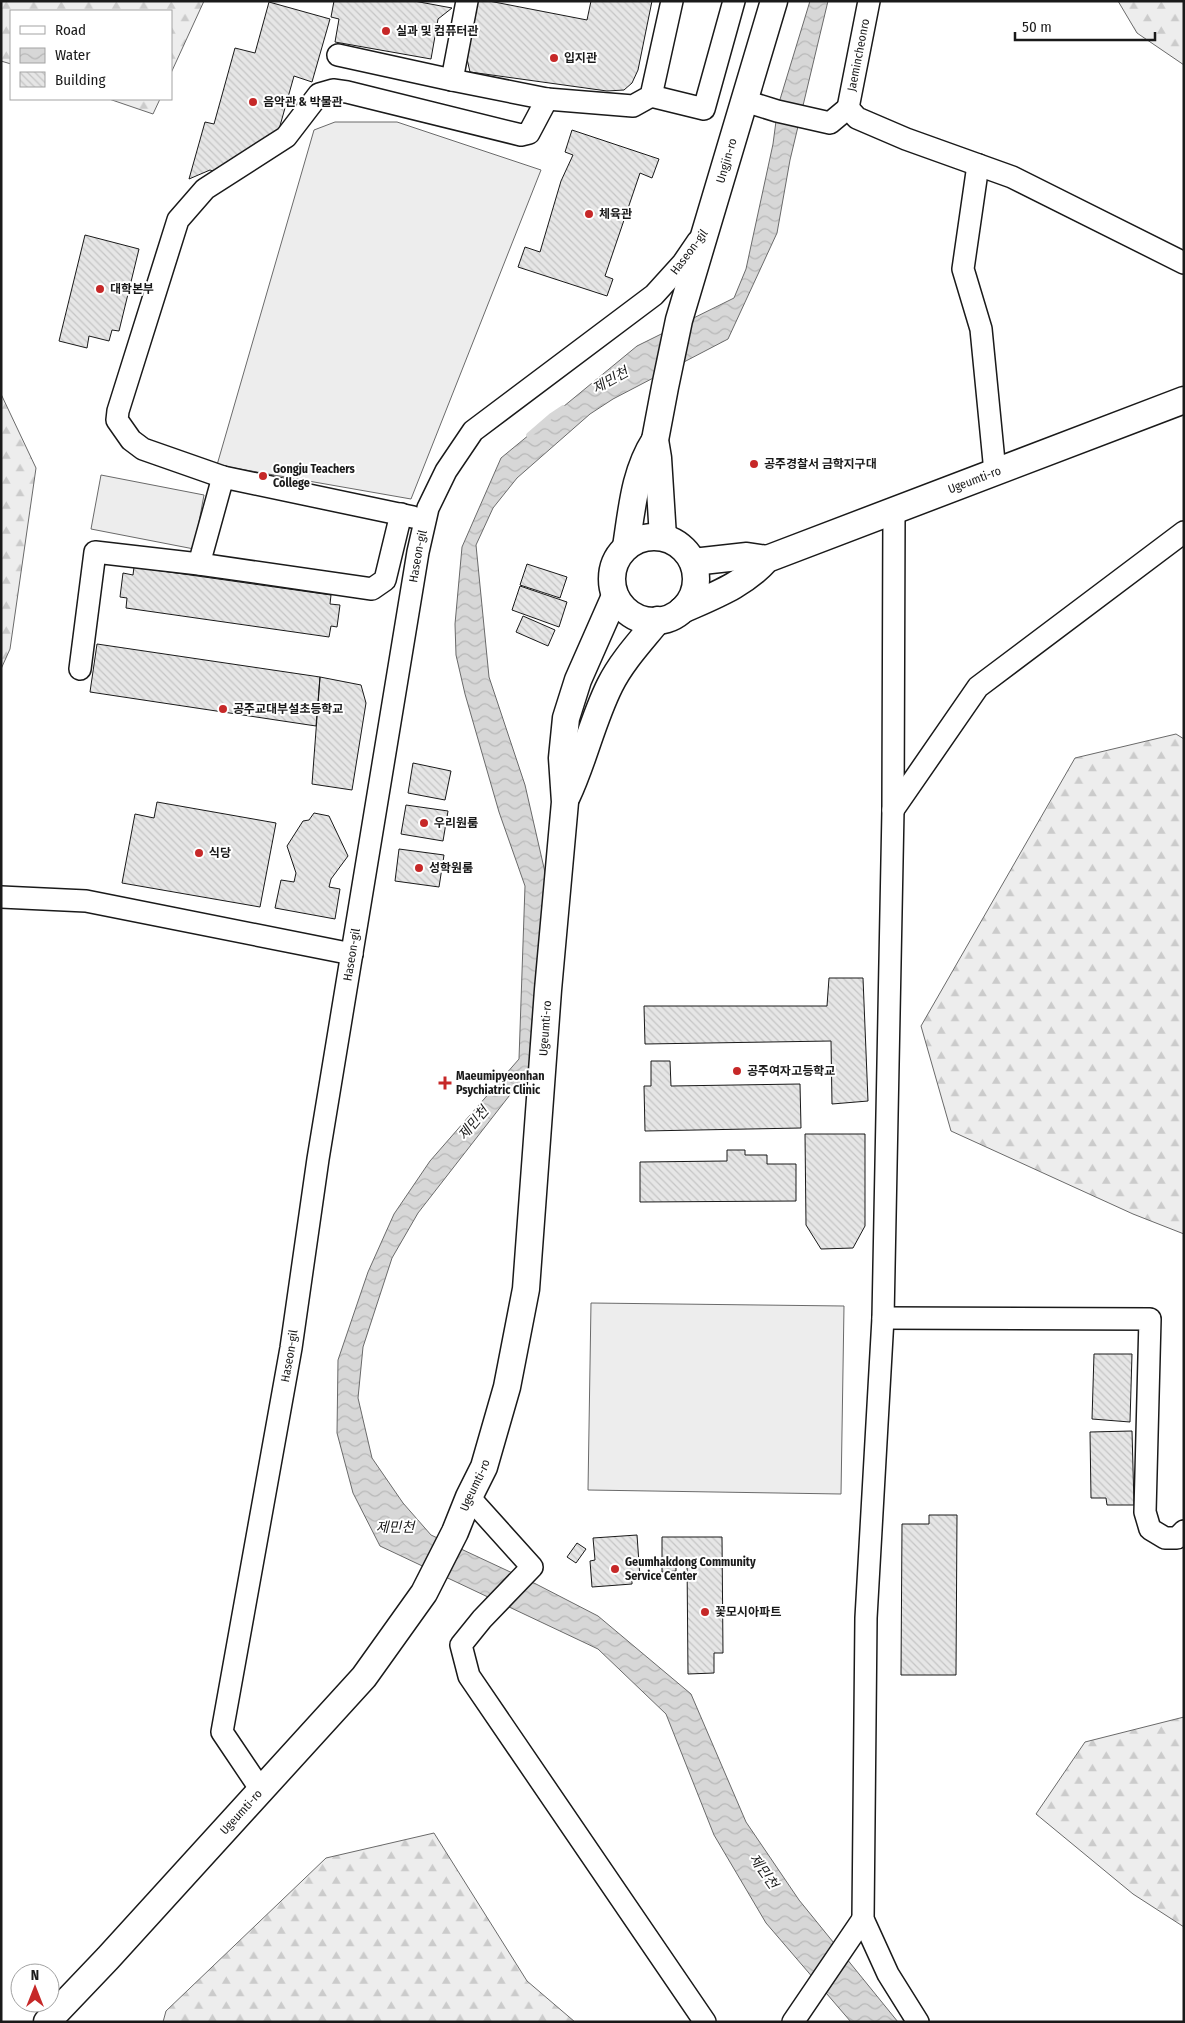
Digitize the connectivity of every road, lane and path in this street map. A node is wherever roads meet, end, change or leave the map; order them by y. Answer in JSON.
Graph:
{"nodes":[{"id":1,"x":468,"y":1,"type":"edge"},
{"id":2,"x":672,"y":1,"type":"edge"},
{"id":3,"x":734,"y":1,"type":"edge"},
{"id":4,"x":774,"y":1,"type":"edge"},
{"id":5,"x":869,"y":1,"type":"edge"},
{"id":6,"x":338,"y":56,"type":"dead end"},
{"id":7,"x":452,"y":80,"type":"junction"},
{"id":8,"x":651,"y":96,"type":"junction"},
{"id":9,"x":547,"y":98,"type":"junction"},
{"id":10,"x":745,"y":101,"type":"junction"},
{"id":11,"x":848,"y":108,"type":"junction"},
{"id":12,"x":978,"y":165,"type":"junction"},
{"id":13,"x":709,"y":225,"type":"junction"},
{"id":14,"x":1184,"y":263,"type":"edge"},
{"id":15,"x":1184,"y":400,"type":"edge"},
{"id":16,"x":655,"y":440,"type":"junction"},
{"id":17,"x":996,"y":472,"type":"junction"},
{"id":18,"x":223,"y":477,"type":"junction"},
{"id":19,"x":894,"y":510,"type":"junction"},
{"id":20,"x":401,"y":514,"type":"junction"},
{"id":21,"x":425,"y":520,"type":"junction"},
{"id":22,"x":1184,"y":532,"type":"edge"},
{"id":23,"x":663,"y":537,"type":"junction"},
{"id":24,"x":626,"y":547,"type":"junction"},
{"id":25,"x":767,"y":559,"type":"junction"},
{"id":26,"x":693,"y":562,"type":"junction"},
{"id":27,"x":199,"y":564,"type":"junction"},
{"id":28,"x":615,"y":596,"type":"junction"},
{"id":29,"x":682,"y":610,"type":"junction"},
{"id":30,"x":658,"y":620,"type":"junction"},
{"id":31,"x":80,"y":669,"type":"dead end"},
{"id":32,"x":565,"y":802,"type":"junction"},
{"id":33,"x":893,"y":810,"type":"junction"},
{"id":34,"x":1,"y":896,"type":"edge"},
{"id":35,"x":352,"y":954,"type":"junction"},
{"id":36,"x":883,"y":1318,"type":"junction"},
{"id":37,"x":469,"y":1497,"type":"junction"},
{"id":38,"x":1184,"y":1531,"type":"edge"},
{"id":39,"x":262,"y":1790,"type":"junction"},
{"id":40,"x":863,"y":1919,"type":"junction"},
{"id":41,"x":799,"y":2013,"type":"edge"},
{"id":42,"x":46,"y":2022,"type":"edge"},
{"id":43,"x":705,"y":2022,"type":"edge"},
{"id":44,"x":918,"y":2022,"type":"edge"}],
"edges":[{"from":1,"to":7,"type":"street"},
{"from":2,"to":8,"type":"street"},
{"from":3,"to":8,"type":"street"},
{"from":4,"to":10,"type":"main road","name":"Ungjin-ro"},
{"from":5,"to":11,"type":"street","name":"Jaemincheonro"},
{"from":6,"to":7,"type":"street"},
{"from":7,"to":9,"type":"street"},
{"from":8,"to":9,"type":"street"},
{"from":9,"to":18,"type":"street"},
{"from":10,"to":11,"type":"street"},
{"from":10,"to":13,"type":"main road","name":"Ungjin-ro"},
{"from":11,"to":12,"type":"street"},
{"from":12,"to":14,"type":"street"},
{"from":12,"to":17,"type":"street"},
{"from":13,"to":16,"type":"main road","name":"Ungjin-ro"},
{"from":13,"to":21,"type":"street","name":"Haseon-gil"},
{"from":15,"to":17,"type":"main road","name":"Ugeumti-ro"},
{"from":16,"to":23,"type":"main road"},
{"from":16,"to":24,"type":"main road"},
{"from":17,"to":19,"type":"main road","name":"Ugeumti-ro"},
{"from":18,"to":20,"type":"street"},
{"from":18,"to":27,"type":"street"},
{"from":19,"to":25,"type":"main road","name":"Ugeumti-ro"},
{"from":19,"to":33,"type":"street"},
{"from":20,"to":21,"type":"street"},
{"from":20,"to":27,"type":"street"},
{"from":21,"to":35,"type":"street","name":"Haseon-gil"},
{"from":22,"to":33,"type":"street"},
{"from":23,"to":24,"type":"main road"},
{"from":23,"to":26,"type":"main road"},
{"from":24,"to":28,"type":"main road"},
{"from":25,"to":26,"type":"main road","name":"Ugeumti-ro"},
{"from":25,"to":29,"type":"main road","name":"Ugeumti-ro"},
{"from":26,"to":29,"type":"main road"},
{"from":27,"to":31,"type":"street"},
{"from":28,"to":30,"type":"main road"},
{"from":28,"to":32,"type":"main road","name":"Ugeumti-ro"},
{"from":29,"to":30,"type":"main road"},
{"from":30,"to":32,"type":"main road","name":"Ugeumti-ro"},
{"from":32,"to":37,"type":"main road","name":"Ugeumti-ro"},
{"from":33,"to":36,"type":"street"},
{"from":34,"to":35,"type":"street"},
{"from":35,"to":39,"type":"street","name":"Haseon-gil"},
{"from":36,"to":38,"type":"street"},
{"from":36,"to":40,"type":"street"},
{"from":37,"to":39,"type":"main road","name":"Ugeumti-ro"},
{"from":37,"to":43,"type":"street"},
{"from":39,"to":42,"type":"main road","name":"Ugeumti-ro"},
{"from":40,"to":41,"type":"street"},
{"from":40,"to":44,"type":"street"}]}
